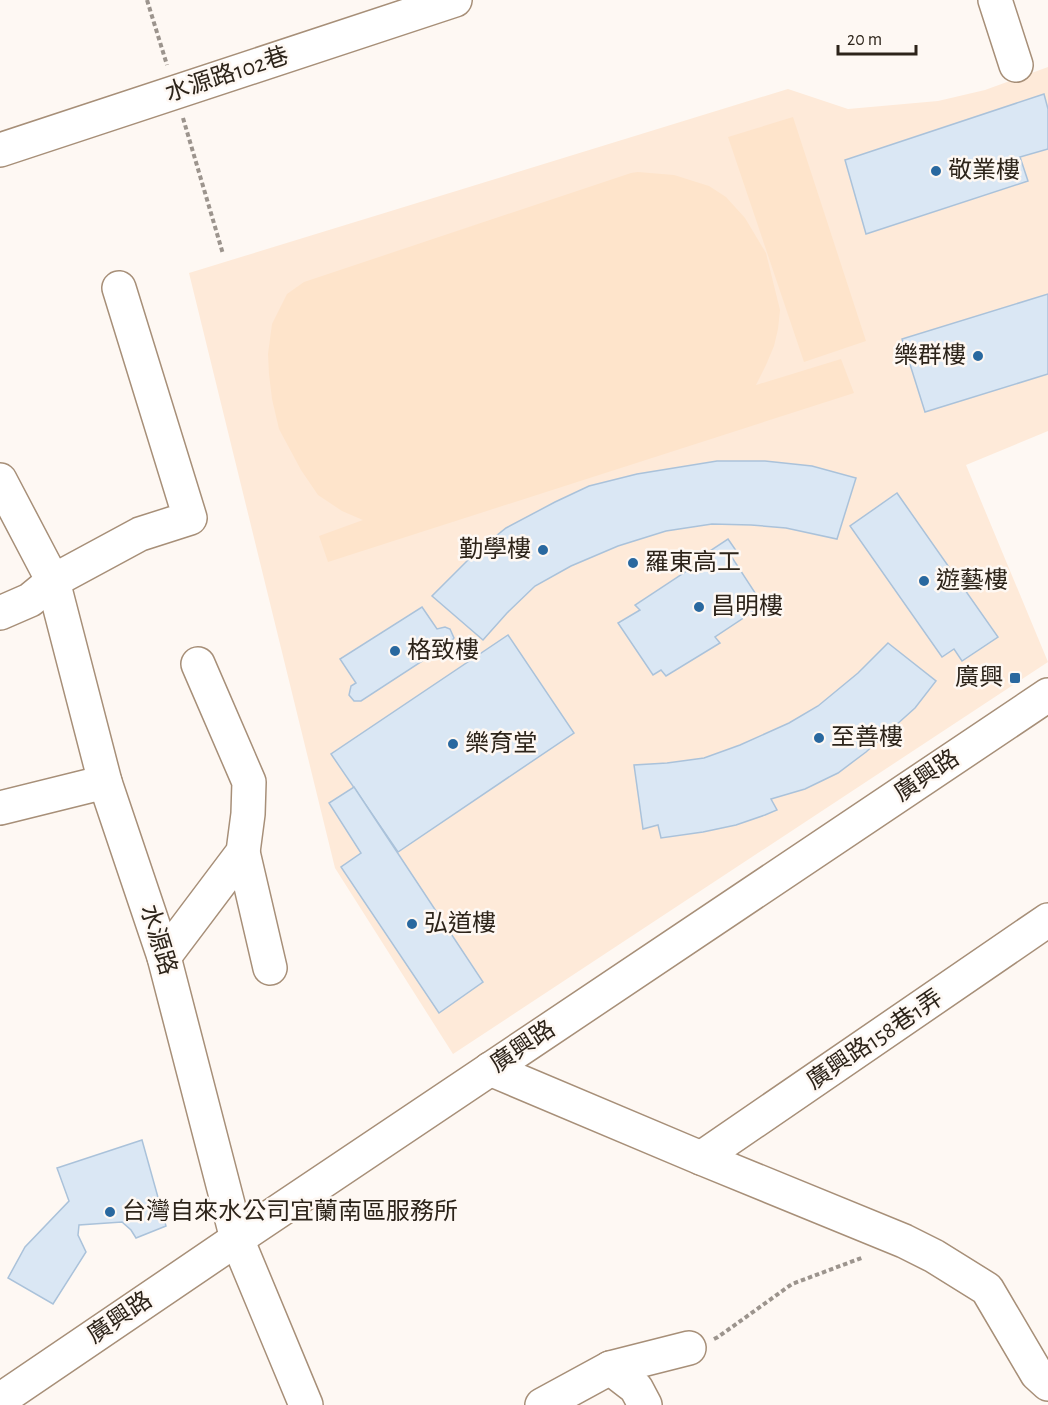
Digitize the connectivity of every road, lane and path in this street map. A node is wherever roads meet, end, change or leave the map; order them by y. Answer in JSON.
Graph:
{"nodes":[{"id":1,"x":147,"y":0,"type":"edge"},
{"id":2,"x":455,"y":0,"type":"edge"},
{"id":3,"x":995,"y":0,"type":"edge"},
{"id":4,"x":1016,"y":65,"type":"dead end"},
{"id":5,"x":175,"y":92,"type":"junction"},
{"id":6,"x":0,"y":150,"type":"edge"},
{"id":7,"x":223,"y":254,"type":"dead end"},
{"id":8,"x":119,"y":288,"type":"dead end"},
{"id":9,"x":0,"y":480,"type":"edge"},
{"id":10,"x":52,"y":581,"type":"junction"},
{"id":11,"x":0,"y":613,"type":"edge"},
{"id":12,"x":198,"y":664,"type":"dead end"},
{"id":13,"x":1047,"y":699,"type":"edge"},
{"id":14,"x":105,"y":782,"type":"junction"},
{"id":15,"x":0,"y":808,"type":"edge"},
{"id":16,"x":243,"y":852,"type":"junction"},
{"id":17,"x":1048,"y":920,"type":"edge"},
{"id":18,"x":164,"y":957,"type":"junction"},
{"id":19,"x":270,"y":968,"type":"dead end"},
{"id":20,"x":490,"y":1069,"type":"junction"},
{"id":21,"x":701,"y":1158,"type":"junction"},
{"id":22,"x":237,"y":1239,"type":"junction"},
{"id":23,"x":904,"y":1241,"type":"junction"},
{"id":24,"x":689,"y":1348,"type":"joint"},
{"id":25,"x":610,"y":1368,"type":"junction"},
{"id":26,"x":1048,"y":1384,"type":"edge"},
{"id":27,"x":0,"y":1400,"type":"edge"},
{"id":28,"x":306,"y":1405,"type":"edge"},
{"id":29,"x":542,"y":1405,"type":"edge"},
{"id":30,"x":645,"y":1405,"type":"edge"}],
"edges":[{"from":1,"to":5,"type":"path"},
{"from":2,"to":5,"type":"main road","name":"水源路102巷"},
{"from":3,"to":4,"type":"main road"},
{"from":5,"to":6,"type":"main road","name":"水源路102巷"},
{"from":5,"to":7,"type":"path"},
{"from":8,"to":10,"type":"main road"},
{"from":9,"to":10,"type":"main road","name":"水源路"},
{"from":10,"to":11,"type":"main road"},
{"from":10,"to":14,"type":"main road","name":"水源路"},
{"from":12,"to":16,"type":"main road"},
{"from":13,"to":20,"type":"main road","name":"廣興路"},
{"from":14,"to":15,"type":"main road"},
{"from":14,"to":18,"type":"main road","name":"水源路"},
{"from":16,"to":18,"type":"main road"},
{"from":16,"to":19,"type":"main road"},
{"from":17,"to":21,"type":"main road","name":"廣興路158巷1弄"},
{"from":18,"to":22,"type":"main road","name":"水源路"},
{"from":20,"to":21,"type":"main road"},
{"from":20,"to":22,"type":"main road","name":"廣興路"},
{"from":21,"to":23,"type":"main road"},
{"from":22,"to":27,"type":"main road","name":"廣興路"},
{"from":22,"to":28,"type":"main road","name":"水源路"},
{"from":23,"to":24,"type":"path"},
{"from":23,"to":26,"type":"main road"},
{"from":24,"to":25,"type":"main road"},
{"from":25,"to":29,"type":"main road"},
{"from":25,"to":30,"type":"main road"}]}
